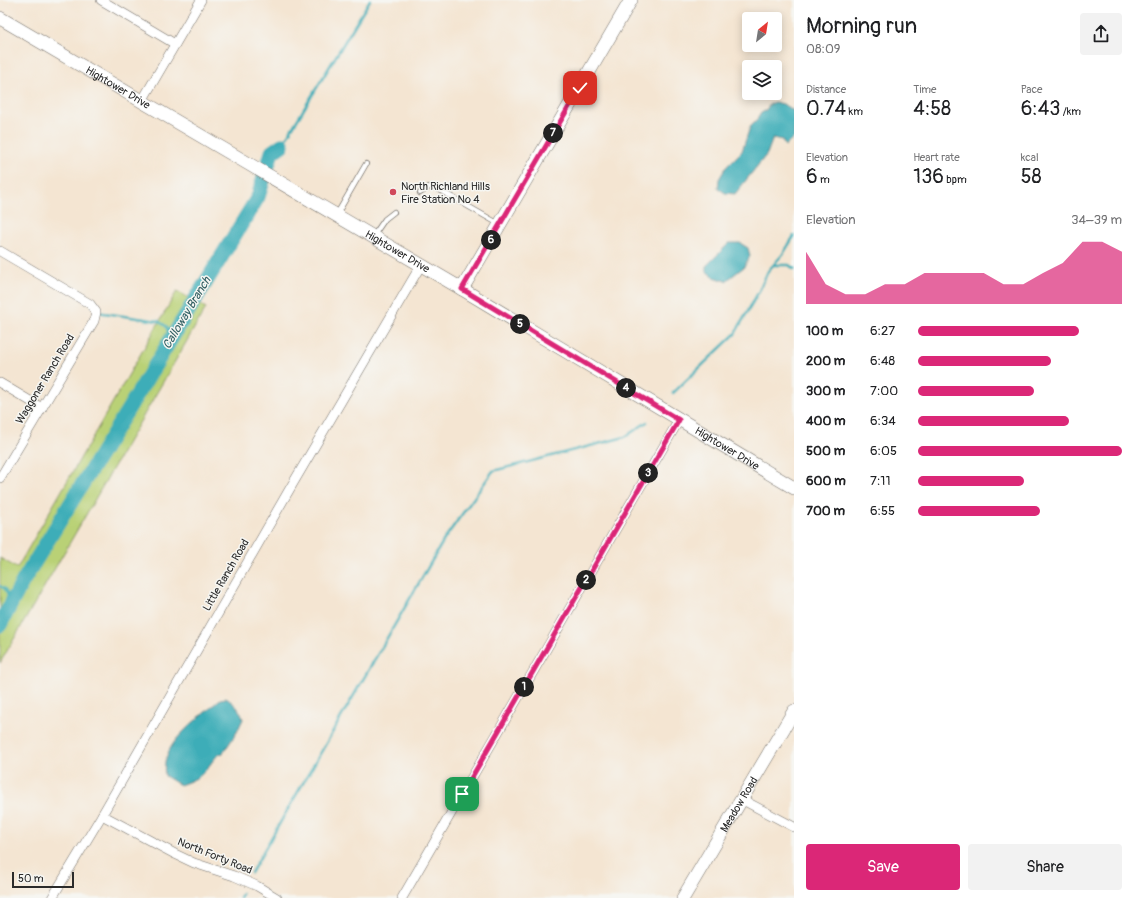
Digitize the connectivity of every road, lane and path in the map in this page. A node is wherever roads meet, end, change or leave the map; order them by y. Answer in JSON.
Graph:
{"nodes":[{"id":1,"x":101,"y":0,"type":"edge"},
{"id":2,"x":201,"y":0,"type":"edge"},
{"id":3,"x":631,"y":0,"type":"edge"},
{"id":4,"x":0,"y":18,"type":"edge"},
{"id":5,"x":175,"y":44,"type":"junction"},
{"id":6,"x":142,"y":101,"type":"junction"},
{"id":7,"x":366,"y":164,"type":"dead end"},
{"id":8,"x":420,"y":193,"type":"dead end"},
{"id":9,"x":394,"y":212,"type":"dead end"},
{"id":10,"x":336,"y":215,"type":"junction"},
{"id":11,"x":500,"y":224,"type":"junction"},
{"id":12,"x":373,"y":237,"type":"junction"},
{"id":13,"x":0,"y":251,"type":"edge"},
{"id":14,"x":421,"y":265,"type":"junction"},
{"id":15,"x":462,"y":289,"type":"junction"},
{"id":16,"x":0,"y":383,"type":"edge"},
{"id":17,"x":42,"y":408,"type":"junction"},
{"id":18,"x":679,"y":420,"type":"junction"},
{"id":19,"x":0,"y":478,"type":"edge"},
{"id":20,"x":794,"y":488,"type":"edge"},
{"id":21,"x":794,"y":711,"type":"edge"},
{"id":22,"x":741,"y":800,"type":"junction"},
{"id":23,"x":102,"y":815,"type":"junction"},
{"id":24,"x":794,"y":827,"type":"edge"},
{"id":25,"x":52,"y":898,"type":"edge"},
{"id":26,"x":277,"y":898,"type":"edge"},
{"id":27,"x":402,"y":898,"type":"edge"},
{"id":28,"x":683,"y":898,"type":"edge"}],
"edges":[{"from":1,"to":5,"type":"street"},
{"from":2,"to":5,"type":"street"},
{"from":3,"to":11,"type":"street"},
{"from":4,"to":6,"type":"street","name":"Hightower Drive"},
{"from":5,"to":6,"type":"street"},
{"from":6,"to":10,"type":"street","name":"Hightower Drive"},
{"from":7,"to":10,"type":"lane"},
{"from":8,"to":11,"type":"lane"},
{"from":9,"to":12,"type":"lane"},
{"from":10,"to":12,"type":"street","name":"Hightower Drive"},
{"from":11,"to":15,"type":"street"},
{"from":12,"to":14,"type":"street","name":"Hightower Drive"},
{"from":13,"to":17,"type":"street","name":"Waggoner Ranch Road"},
{"from":14,"to":15,"type":"street","name":"Hightower Drive"},
{"from":14,"to":23,"type":"street","name":"Little Ranch Road"},
{"from":15,"to":18,"type":"street","name":"Hightower Drive"},
{"from":16,"to":17,"type":"street"},
{"from":17,"to":19,"type":"street","name":"Waggoner Ranch Road"},
{"from":18,"to":20,"type":"street","name":"Hightower Drive"},
{"from":18,"to":27,"type":"street"},
{"from":21,"to":22,"type":"street","name":"Meadow Road"},
{"from":22,"to":24,"type":"street"},
{"from":22,"to":28,"type":"street","name":"Meadow Road"},
{"from":23,"to":25,"type":"street","name":"Little Ranch Road"},
{"from":23,"to":26,"type":"street","name":"North Forty Road"}]}
